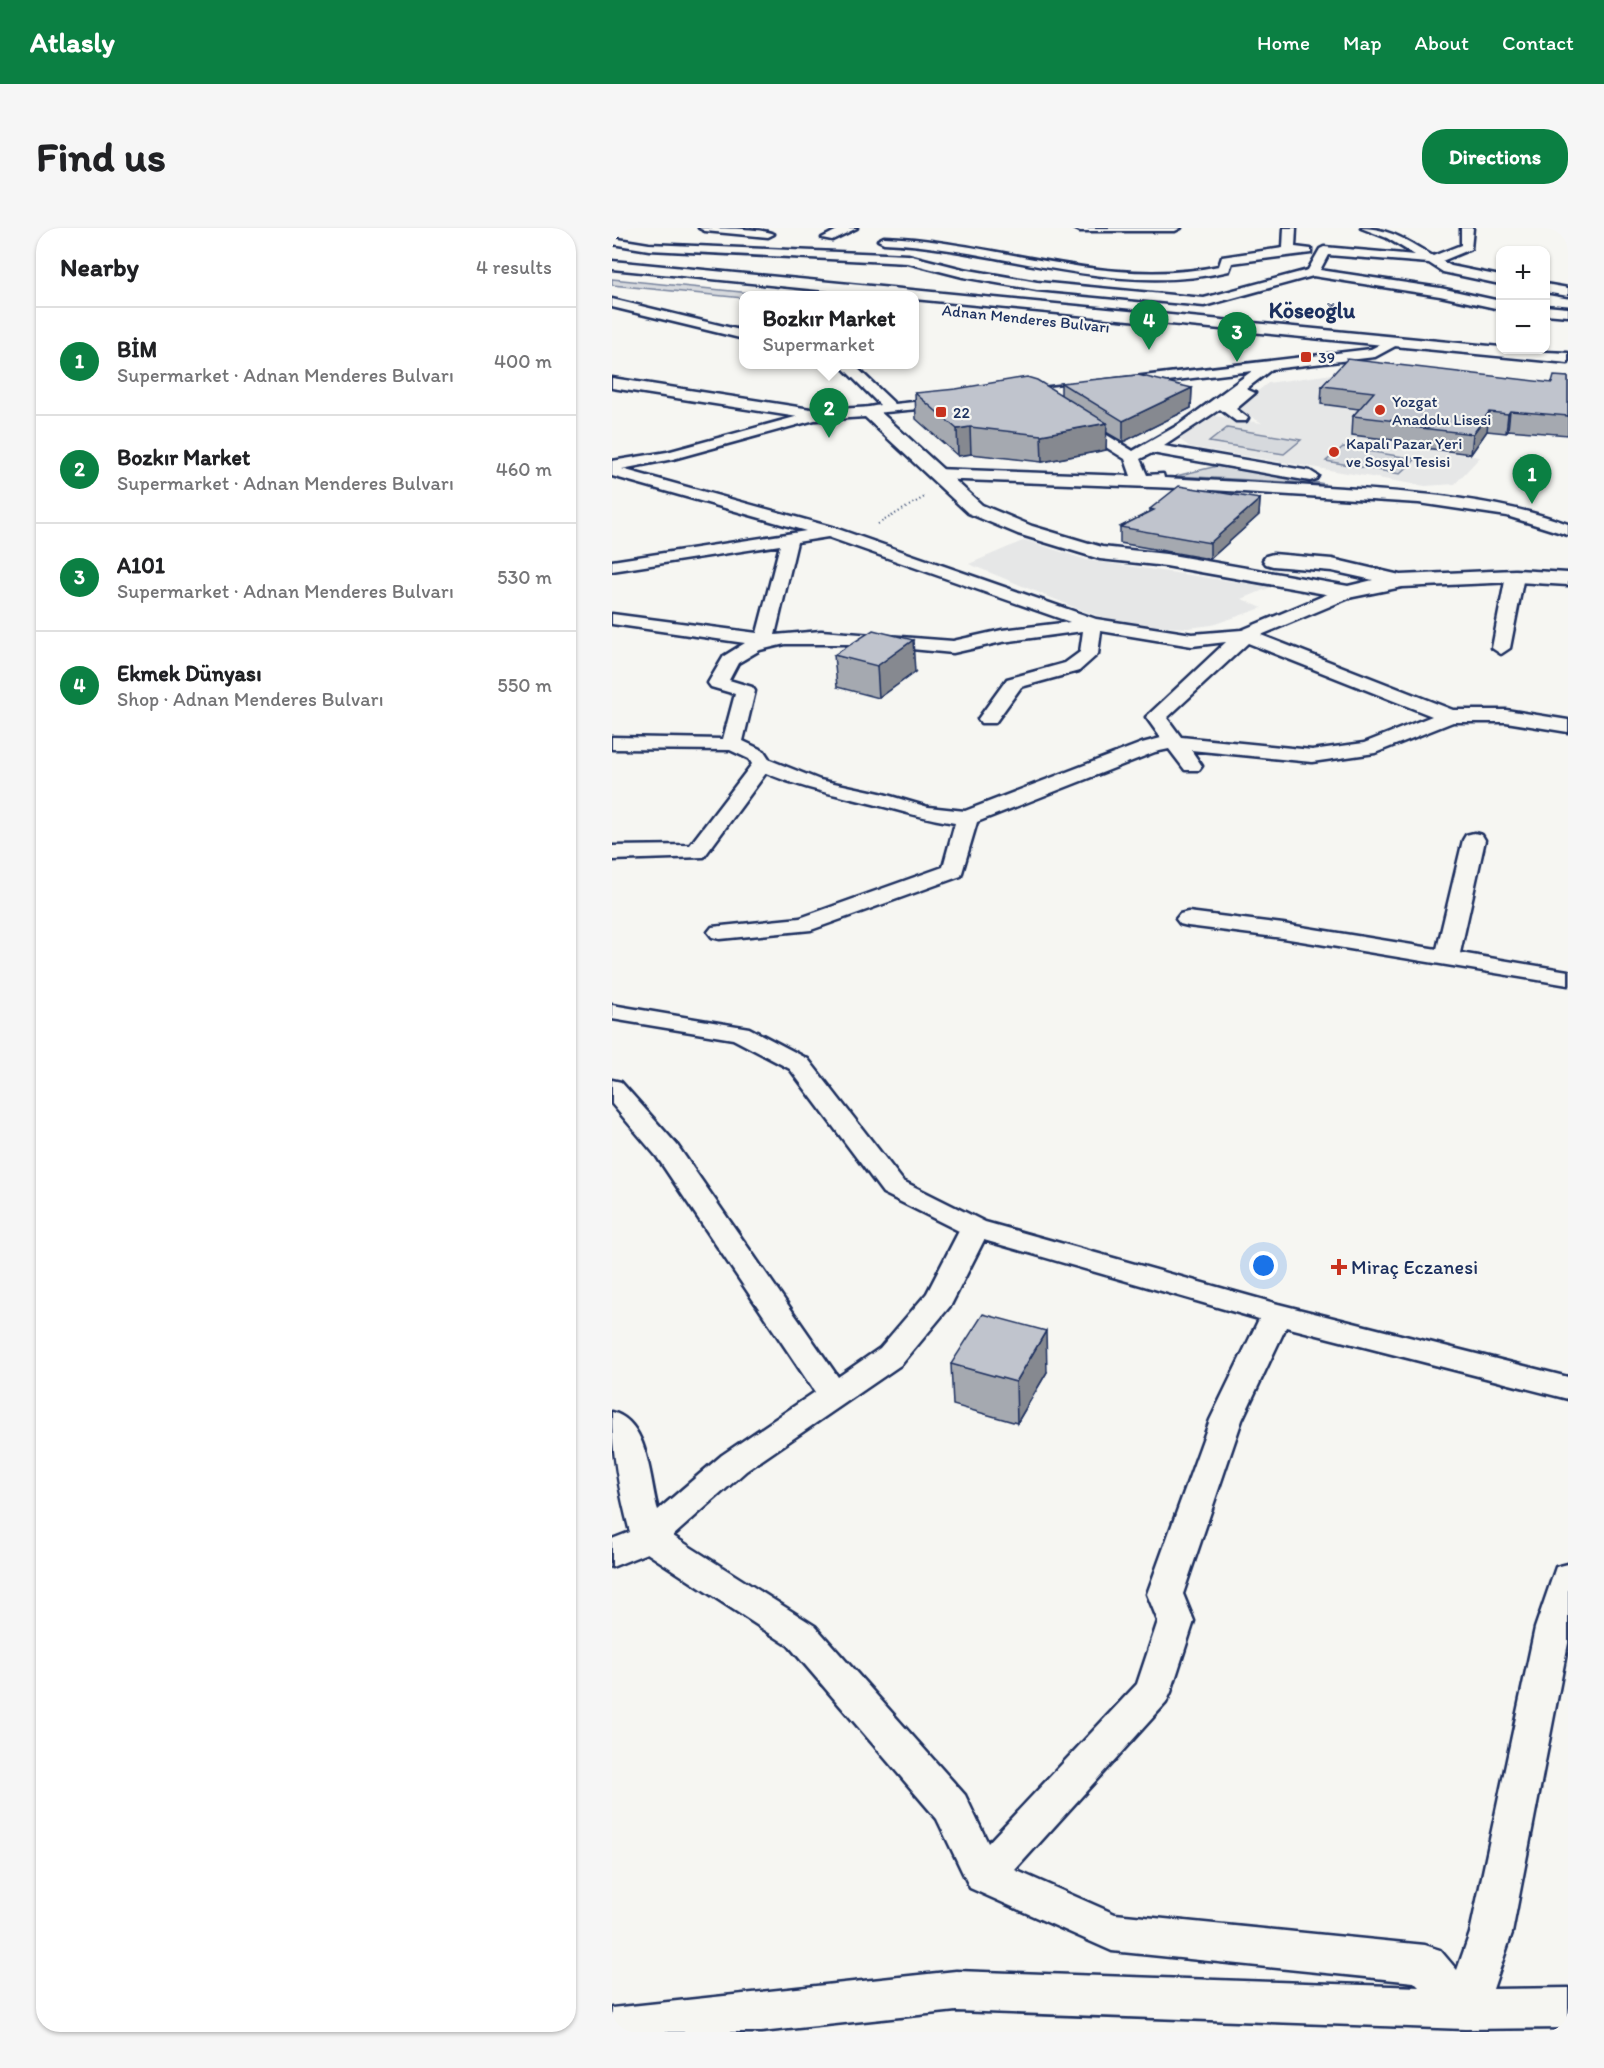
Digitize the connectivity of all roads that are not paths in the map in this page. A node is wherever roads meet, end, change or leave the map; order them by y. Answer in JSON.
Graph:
{"nodes":[{"id":1,"x":705,"y":228,"type":"edge"},
{"id":2,"x":1080,"y":228,"type":"edge"},
{"id":3,"x":1163,"y":228,"type":"edge"},
{"id":4,"x":1175,"y":228,"type":"edge"},
{"id":5,"x":1290,"y":228,"type":"edge"},
{"id":6,"x":1367,"y":228,"type":"edge"},
{"id":7,"x":1467,"y":228,"type":"edge"},
{"id":8,"x":727,"y":230,"type":"junction"},
{"id":9,"x":692,"y":231,"type":"dead end"},
{"id":10,"x":851,"y":233,"type":"edge"},
{"id":11,"x":777,"y":235,"type":"dead end"},
{"id":12,"x":823,"y":238,"type":"dead end"},
{"id":13,"x":876,"y":240,"type":"dead end"},
{"id":14,"x":612,"y":241,"type":"edge"},
{"id":15,"x":1289,"y":251,"type":"junction"},
{"id":16,"x":1324,"y":251,"type":"junction"},
{"id":17,"x":1433,"y":260,"type":"junction"},
{"id":18,"x":612,"y":266,"type":"edge"},
{"id":19,"x":1313,"y":272,"type":"junction"},
{"id":20,"x":612,"y":276,"type":"edge"},
{"id":21,"x":1496,"y":279,"type":"edge"},
{"id":22,"x":1550,"y":289,"type":"edge"},
{"id":23,"x":759,"y":291,"type":"edge"},
{"id":24,"x":873,"y":291,"type":"edge"},
{"id":25,"x":1568,"y":292,"type":"edge"},
{"id":26,"x":919,"y":295,"type":"edge"},
{"id":27,"x":612,"y":303,"type":"edge"},
{"id":28,"x":1496,"y":304,"type":"edge"},
{"id":29,"x":919,"y":306,"type":"edge"},
{"id":30,"x":1550,"y":310,"type":"edge"},
{"id":31,"x":1568,"y":312,"type":"edge"},
{"id":32,"x":739,"y":334,"type":"edge"},
{"id":33,"x":1394,"y":341,"type":"junction"},
{"id":34,"x":1375,"y":353,"type":"junction"},
{"id":35,"x":1568,"y":358,"type":"edge"},
{"id":36,"x":1269,"y":366,"type":"junction"},
{"id":37,"x":850,"y":369,"type":"edge"},
{"id":38,"x":1568,"y":371,"type":"edge"},
{"id":39,"x":1253,"y":378,"type":"junction"},
{"id":40,"x":1146,"y":380,"type":"junction"},
{"id":41,"x":612,"y":383,"type":"edge"},
{"id":42,"x":1192,"y":388,"type":"edge"},
{"id":43,"x":1030,"y":393,"type":"junction"},
{"id":44,"x":996,"y":397,"type":"edge"},
{"id":45,"x":961,"y":401,"type":"edge"},
{"id":46,"x":892,"y":409,"type":"junction"},
{"id":47,"x":869,"y":411,"type":"junction"},
{"id":48,"x":817,"y":415,"type":"junction"},
{"id":49,"x":1241,"y":418,"type":"dead end"},
{"id":50,"x":1151,"y":448,"type":"junction"},
{"id":51,"x":1132,"y":457,"type":"junction"},
{"id":52,"x":1215,"y":459,"type":"junction"},
{"id":53,"x":612,"y":466,"type":"edge"},
{"id":54,"x":612,"y":471,"type":"edge"},
{"id":55,"x":1045,"y":477,"type":"junction"},
{"id":56,"x":941,"y":478,"type":"junction"},
{"id":57,"x":1141,"y":481,"type":"junction"},
{"id":58,"x":1459,"y":502,"type":"junction"},
{"id":59,"x":1568,"y":530,"type":"edge"},
{"id":60,"x":830,"y":532,"type":"junction"},
{"id":61,"x":790,"y":538,"type":"junction"},
{"id":62,"x":1166,"y":560,"type":"junction"},
{"id":63,"x":612,"y":566,"type":"edge"},
{"id":64,"x":1515,"y":576,"type":"junction"},
{"id":65,"x":1568,"y":579,"type":"edge"},
{"id":66,"x":1402,"y":581,"type":"junction"},
{"id":67,"x":1348,"y":592,"type":"junction"},
{"id":68,"x":612,"y":619,"type":"edge"},
{"id":69,"x":1093,"y":624,"type":"junction"},
{"id":70,"x":1245,"y":636,"type":"junction"},
{"id":71,"x":765,"y":640,"type":"junction"},
{"id":72,"x":1501,"y":648,"type":"dead end"},
{"id":73,"x":1450,"y":716,"type":"junction"},
{"id":74,"x":988,"y":719,"type":"dead end"},
{"id":75,"x":1568,"y":726,"type":"edge"},
{"id":76,"x":1173,"y":742,"type":"junction"},
{"id":77,"x":612,"y":743,"type":"edge"},
{"id":78,"x":732,"y":744,"type":"junction"},
{"id":79,"x":762,"y":764,"type":"junction"},
{"id":80,"x":1192,"y":766,"type":"dead end"},
{"id":81,"x":967,"y":818,"type":"junction"},
{"id":82,"x":1474,"y":840,"type":"dead end"},
{"id":83,"x":612,"y":853,"type":"edge"},
{"id":84,"x":1188,"y":919,"type":"dead end"},
{"id":85,"x":720,"y":932,"type":"dead end"},
{"id":86,"x":1447,"y":959,"type":"junction"},
{"id":87,"x":1568,"y":978,"type":"edge"},
{"id":88,"x":612,"y":1012,"type":"edge"},
{"id":89,"x":612,"y":1088,"type":"edge"},
{"id":90,"x":975,"y":1228,"type":"junction"},
{"id":91,"x":1277,"y":1314,"type":"junction"},
{"id":92,"x":1568,"y":1388,"type":"edge"},
{"id":93,"x":834,"y":1395,"type":"junction"},
{"id":94,"x":612,"y":1423,"type":"edge"},
{"id":95,"x":649,"y":1538,"type":"junction"},
{"id":96,"x":612,"y":1554,"type":"edge"},
{"id":97,"x":1568,"y":1577,"type":"edge"},
{"id":98,"x":984,"y":1875,"type":"junction"},
{"id":99,"x":1568,"y":2008,"type":"edge"},
{"id":100,"x":1465,"y":2009,"type":"junction"},
{"id":101,"x":612,"y":2028,"type":"edge"}],
"edges":[{"from":1,"to":8,"type":"street"},
{"from":2,"to":3,"type":"street"},
{"from":3,"to":4,"type":"street"},
{"from":5,"to":15,"type":"street"},
{"from":6,"to":17,"type":"street"},
{"from":7,"to":17,"type":"street"},
{"from":8,"to":9,"type":"street"},
{"from":8,"to":11,"type":"street"},
{"from":10,"to":12,"type":"street"},
{"from":13,"to":15,"type":"street"},
{"from":14,"to":19,"type":"street"},
{"from":15,"to":16,"type":"street"},
{"from":16,"to":17,"type":"street"},
{"from":16,"to":19,"type":"street"},
{"from":17,"to":21,"type":"street"},
{"from":18,"to":24,"type":"main road","name":"Adnan Menderes Bulvarı"},
{"from":19,"to":28,"type":"street"},
{"from":20,"to":23,"type":"main road"},
{"from":22,"to":25,"type":"street"},
{"from":26,"to":33,"type":"main road","name":"Adnan Menderes Bulvarı"},
{"from":27,"to":32,"type":"street"},
{"from":29,"to":34,"type":"main road","name":"Adnan Menderes Bulvarı"},
{"from":30,"to":31,"type":"street"},
{"from":33,"to":34,"type":"street"},
{"from":33,"to":35,"type":"main road","name":"Adnan Menderes Bulvarı"},
{"from":34,"to":36,"type":"street"},
{"from":34,"to":38,"type":"main road","name":"Adnan Menderes Bulvarı"},
{"from":36,"to":39,"type":"street"},
{"from":36,"to":40,"type":"street"},
{"from":37,"to":46,"type":"street"},
{"from":39,"to":49,"type":"street"},
{"from":39,"to":50,"type":"street"},
{"from":40,"to":42,"type":"street"},
{"from":40,"to":43,"type":"street"},
{"from":41,"to":48,"type":"main road"},
{"from":43,"to":44,"type":"street"},
{"from":43,"to":51,"type":"street"},
{"from":45,"to":46,"type":"street"},
{"from":46,"to":47,"type":"street"},
{"from":47,"to":48,"type":"main road"},
{"from":47,"to":56,"type":"main road"},
{"from":48,"to":53,"type":"street"},
{"from":50,"to":51,"type":"street"},
{"from":50,"to":52,"type":"street"},
{"from":51,"to":55,"type":"street"},
{"from":51,"to":57,"type":"street"},
{"from":52,"to":57,"type":"street"},
{"from":52,"to":58,"type":"street"},
{"from":54,"to":60,"type":"street"},
{"from":55,"to":56,"type":"street"},
{"from":55,"to":57,"type":"street"},
{"from":56,"to":62,"type":"main road"},
{"from":57,"to":58,"type":"street"},
{"from":58,"to":59,"type":"street"},
{"from":60,"to":61,"type":"street"},
{"from":60,"to":69,"type":"street"},
{"from":61,"to":63,"type":"street"},
{"from":61,"to":71,"type":"street"},
{"from":62,"to":66,"type":"main road"},
{"from":62,"to":67,"type":"main road"},
{"from":64,"to":65,"type":"main road"},
{"from":64,"to":66,"type":"main road"},
{"from":64,"to":72,"type":"street"},
{"from":66,"to":67,"type":"main road"},
{"from":67,"to":70,"type":"street"},
{"from":68,"to":71,"type":"street"},
{"from":69,"to":70,"type":"street"},
{"from":69,"to":71,"type":"street"},
{"from":69,"to":74,"type":"street"},
{"from":70,"to":73,"type":"street"},
{"from":70,"to":76,"type":"street"},
{"from":71,"to":78,"type":"street"},
{"from":73,"to":75,"type":"street"},
{"from":73,"to":76,"type":"street"},
{"from":76,"to":80,"type":"street"},
{"from":76,"to":81,"type":"street"},
{"from":77,"to":78,"type":"street"},
{"from":78,"to":79,"type":"street"},
{"from":79,"to":81,"type":"street"},
{"from":79,"to":83,"type":"street"},
{"from":81,"to":85,"type":"street"},
{"from":82,"to":86,"type":"street"},
{"from":84,"to":86,"type":"street"},
{"from":86,"to":87,"type":"street"},
{"from":88,"to":90,"type":"street"},
{"from":89,"to":93,"type":"street"},
{"from":90,"to":91,"type":"street"},
{"from":90,"to":93,"type":"street"},
{"from":91,"to":92,"type":"street"},
{"from":91,"to":98,"type":"street"},
{"from":93,"to":95,"type":"street"},
{"from":94,"to":95,"type":"street"},
{"from":95,"to":96,"type":"street"},
{"from":95,"to":98,"type":"street"},
{"from":97,"to":100,"type":"street"},
{"from":98,"to":100,"type":"street"},
{"from":99,"to":100,"type":"street"},
{"from":100,"to":101,"type":"street"}]}
